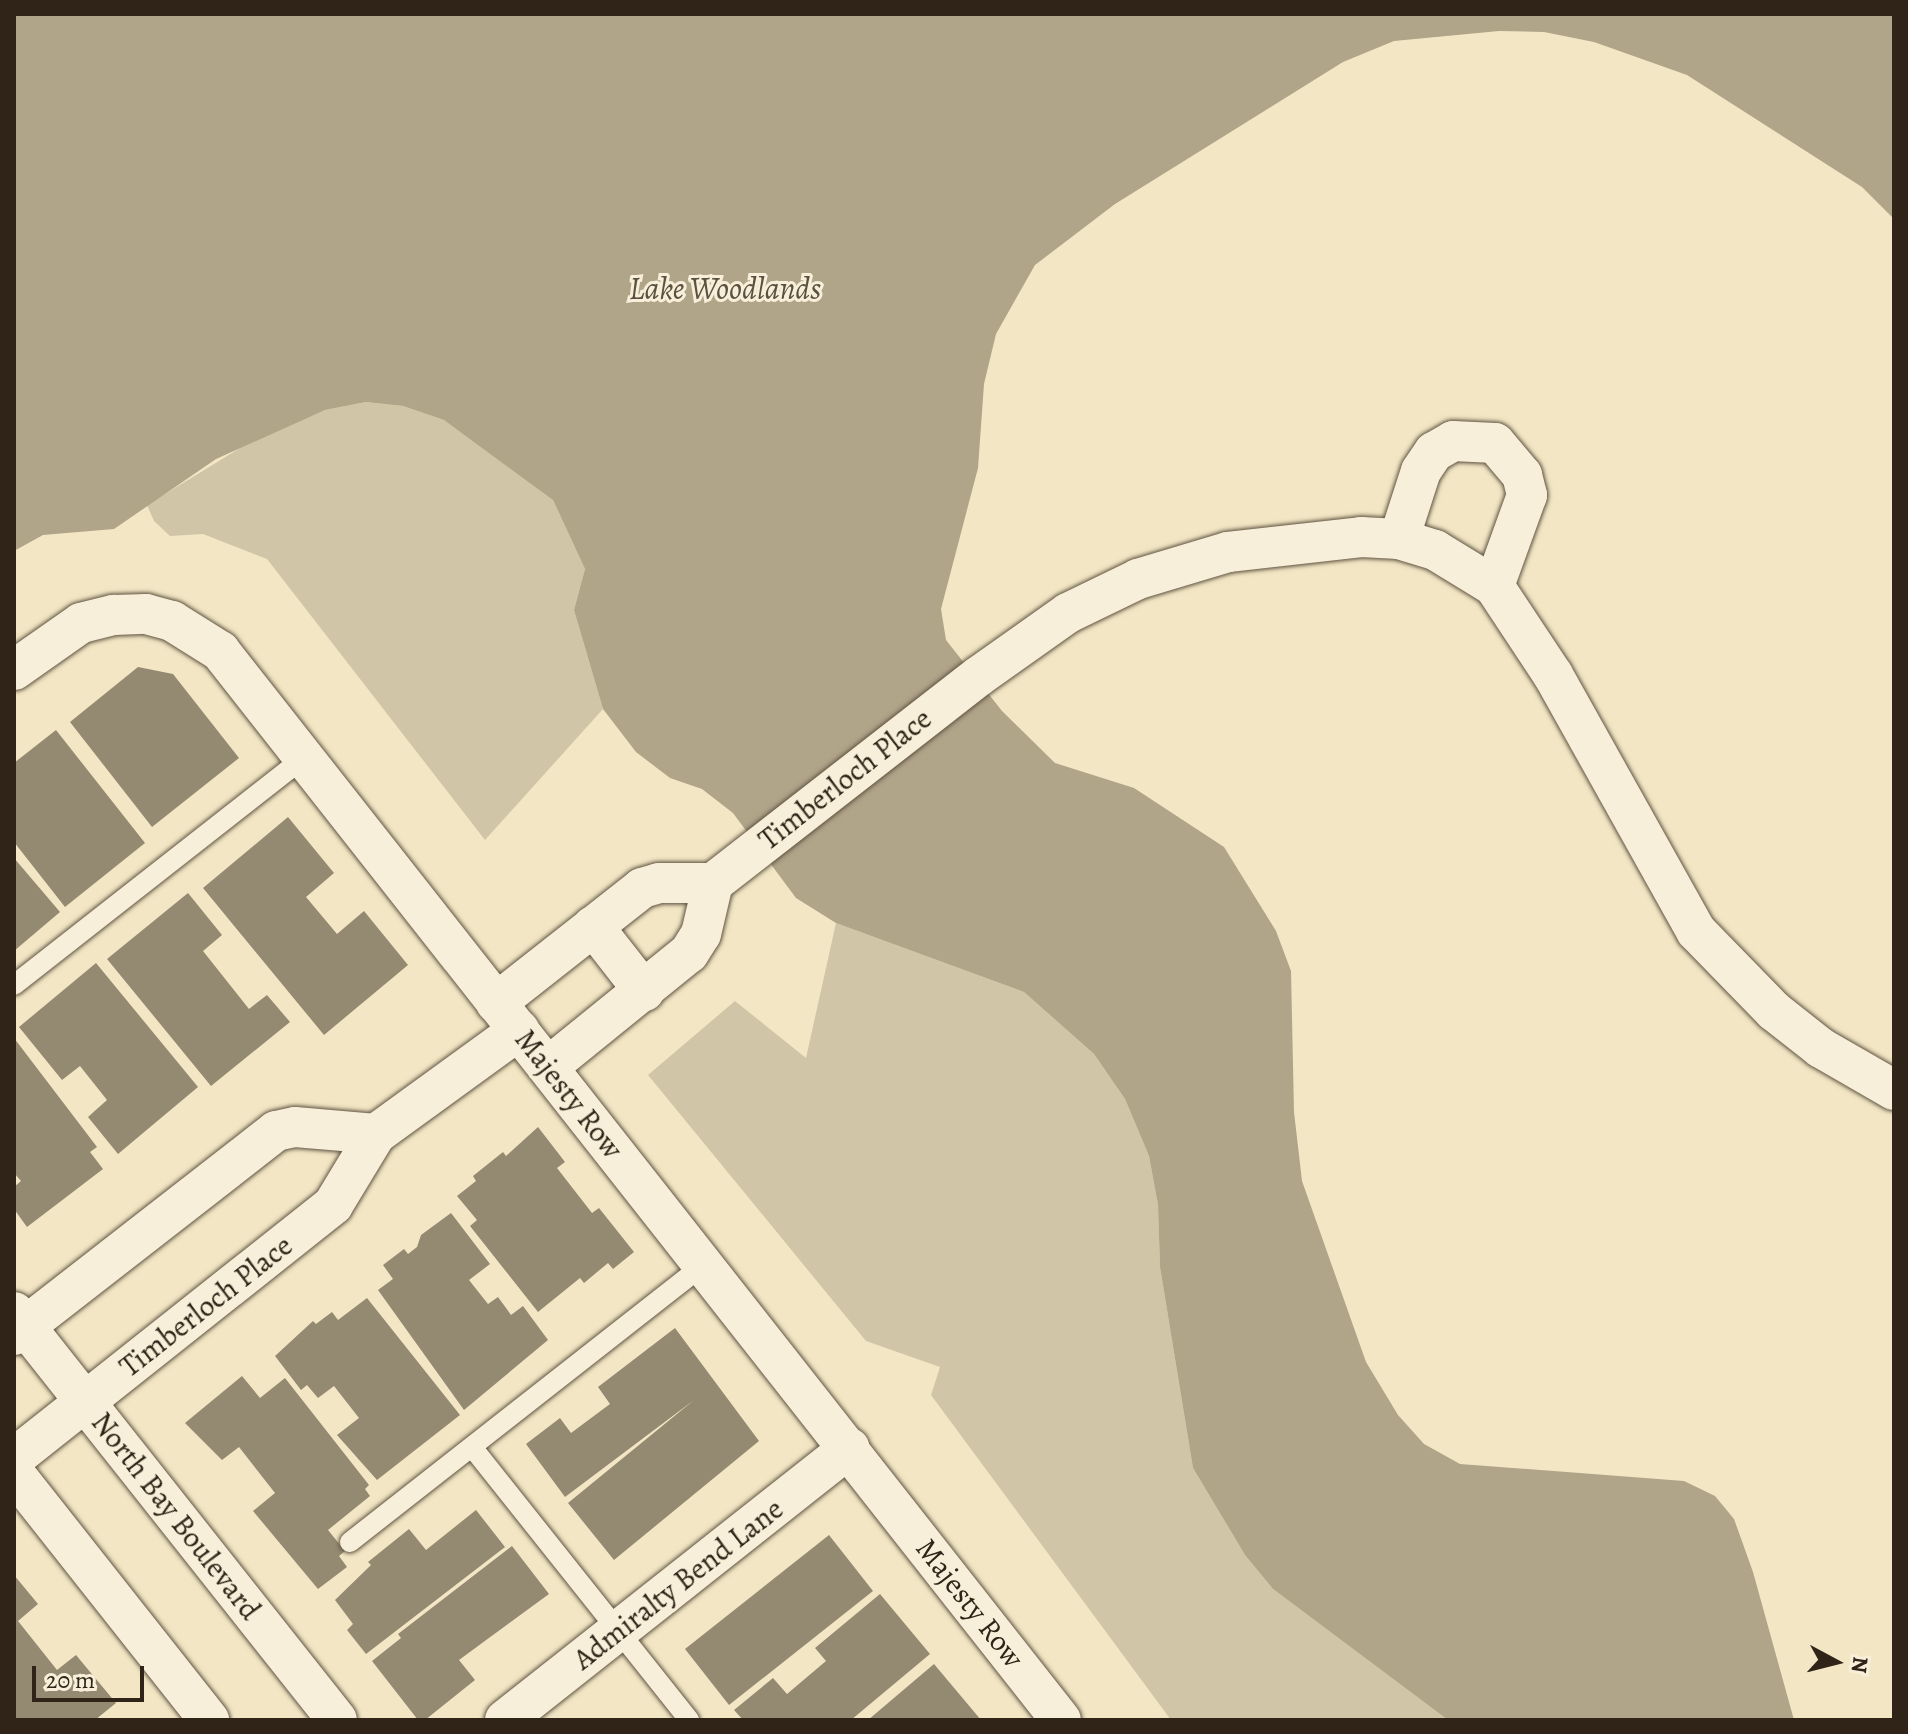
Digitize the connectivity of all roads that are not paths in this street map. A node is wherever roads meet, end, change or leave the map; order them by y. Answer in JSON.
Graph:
{"nodes":[{"id":1,"x":1399,"y":539,"type":"junction"},
{"id":2,"x":1494,"y":586,"type":"junction"},
{"id":3,"x":14,"y":670,"type":"edge"},
{"id":4,"x":303,"y":758,"type":"junction"},
{"id":5,"x":713,"y":883,"type":"junction"},
{"id":6,"x":593,"y":926,"type":"junction"},
{"id":7,"x":14,"y":985,"type":"edge"},
{"id":8,"x":644,"y":991,"type":"junction"},
{"id":9,"x":508,"y":1016,"type":"junction"},
{"id":10,"x":548,"y":1067,"type":"junction"},
{"id":11,"x":1894,"y":1090,"type":"edge"},
{"id":12,"x":376,"y":1134,"type":"junction"},
{"id":13,"x":704,"y":1264,"type":"junction"},
{"id":14,"x":18,"y":1324,"type":"edge"},
{"id":15,"x":85,"y":1402,"type":"junction"},
{"id":16,"x":472,"y":1447,"type":"junction"},
{"id":17,"x":850,"y":1448,"type":"junction"},
{"id":18,"x":14,"y":1458,"type":"edge"},
{"id":19,"x":14,"y":1473,"type":"edge"},
{"id":20,"x":350,"y":1542,"type":"dead end"},
{"id":21,"x":618,"y":1631,"type":"junction"},
{"id":22,"x":209,"y":1720,"type":"edge"},
{"id":23,"x":337,"y":1720,"type":"edge"},
{"id":24,"x":505,"y":1720,"type":"edge"},
{"id":25,"x":689,"y":1720,"type":"edge"},
{"id":26,"x":1061,"y":1720,"type":"edge"}],
"edges":[{"from":1,"to":2,"type":"street","name":"Timberloch Place"},
{"from":1,"to":2,"type":"street"},
{"from":1,"to":5,"type":"street","name":"Timberloch Place"},
{"from":2,"to":11,"type":"street"},
{"from":3,"to":4,"type":"street","name":"Majesty Row"},
{"from":4,"to":7,"type":"lane"},
{"from":4,"to":9,"type":"street","name":"Majesty Row"},
{"from":5,"to":6,"type":"street","name":"Timberloch Place"},
{"from":5,"to":8,"type":"street"},
{"from":6,"to":8,"type":"street"},
{"from":6,"to":9,"type":"street","name":"Timberloch Place"},
{"from":8,"to":10,"type":"street"},
{"from":9,"to":10,"type":"street","name":"Majesty Row"},
{"from":9,"to":12,"type":"street","name":"Timberloch Place"},
{"from":10,"to":13,"type":"street","name":"Majesty Row"},
{"from":12,"to":14,"type":"street"},
{"from":12,"to":15,"type":"street","name":"Timberloch Place"},
{"from":13,"to":16,"type":"lane"},
{"from":13,"to":17,"type":"street","name":"Majesty Row"},
{"from":14,"to":15,"type":"street","name":"North Bay Boulevard"},
{"from":15,"to":18,"type":"street","name":"Timberloch Place"},
{"from":15,"to":23,"type":"street","name":"North Bay Boulevard"},
{"from":16,"to":20,"type":"lane"},
{"from":16,"to":21,"type":"lane"},
{"from":17,"to":21,"type":"street","name":"Admiralty Bend Lane"},
{"from":17,"to":26,"type":"street","name":"Majesty Row"},
{"from":19,"to":22,"type":"street"},
{"from":21,"to":24,"type":"street","name":"Admiralty Bend Lane"},
{"from":21,"to":25,"type":"lane"}]}
